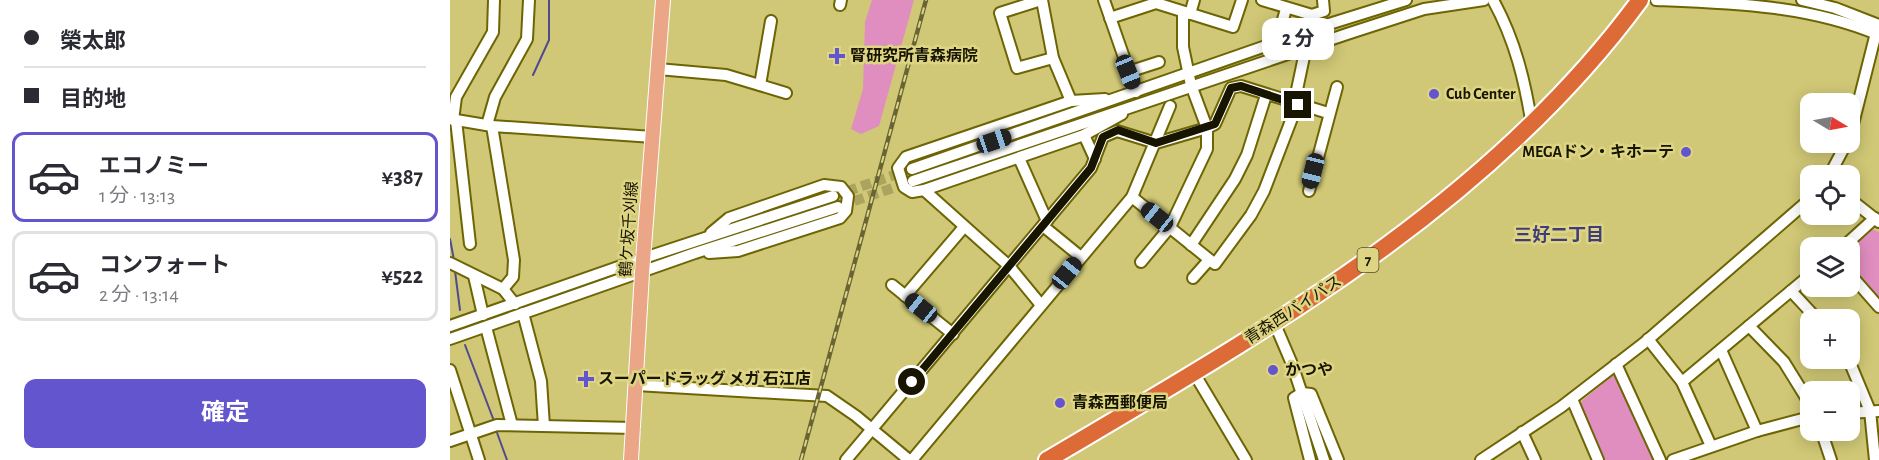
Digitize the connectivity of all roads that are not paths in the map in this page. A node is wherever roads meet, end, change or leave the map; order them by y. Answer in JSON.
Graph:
{"nodes":[{"id":1,"x":494,"y":0,"type":"edge"},
{"id":2,"x":529,"y":0,"type":"edge"},
{"id":3,"x":663,"y":0,"type":"edge"},
{"id":4,"x":1041,"y":0,"type":"edge"},
{"id":5,"x":1104,"y":0,"type":"edge"},
{"id":6,"x":1194,"y":0,"type":"edge"},
{"id":7,"x":1242,"y":0,"type":"edge"},
{"id":8,"x":1262,"y":0,"type":"edge"},
{"id":9,"x":1406,"y":0,"type":"edge"},
{"id":10,"x":1484,"y":0,"type":"edge"},
{"id":11,"x":1493,"y":0,"type":"edge"},
{"id":12,"x":1640,"y":0,"type":"edge"},
{"id":13,"x":1656,"y":0,"type":"edge"},
{"id":14,"x":1802,"y":0,"type":"edge"},
{"id":15,"x":1155,"y":2,"type":"edge"},
{"id":16,"x":1282,"y":5,"type":"edge"},
{"id":17,"x":1323,"y":6,"type":"edge"},
{"id":18,"x":1186,"y":13,"type":"junction"},
{"id":19,"x":1110,"y":18,"type":"junction"},
{"id":20,"x":771,"y":21,"type":"dead end"},
{"id":21,"x":1282,"y":22,"type":"dead end"},
{"id":22,"x":1329,"y":24,"type":"junction"},
{"id":23,"x":1878,"y":30,"type":"edge"},
{"id":24,"x":1306,"y":47,"type":"junction"},
{"id":25,"x":1053,"y":58,"type":"junction"},
{"id":26,"x":1159,"y":62,"type":"dead end"},
{"id":27,"x":658,"y":69,"type":"junction"},
{"id":28,"x":1128,"y":72,"type":"junction"},
{"id":29,"x":1189,"y":80,"type":"junction"},
{"id":30,"x":760,"y":85,"type":"junction"},
{"id":31,"x":1337,"y":87,"type":"dead end"},
{"id":32,"x":1136,"y":92,"type":"junction"},
{"id":33,"x":786,"y":93,"type":"dead end"},
{"id":34,"x":1266,"y":95,"type":"junction"},
{"id":35,"x":1117,"y":98,"type":"junction"},
{"id":36,"x":1860,"y":98,"type":"edge"},
{"id":37,"x":1071,"y":101,"type":"junction"},
{"id":38,"x":1296,"y":104,"type":"junction"},
{"id":39,"x":1135,"y":105,"type":"junction"},
{"id":40,"x":1170,"y":106,"type":"dead end"},
{"id":41,"x":1328,"y":113,"type":"junction"},
{"id":42,"x":453,"y":120,"type":"edge"},
{"id":43,"x":489,"y":125,"type":"junction"},
{"id":44,"x":1532,"y":126,"type":"junction"},
{"id":45,"x":1207,"y":128,"type":"junction"},
{"id":46,"x":1084,"y":135,"type":"junction"},
{"id":47,"x":653,"y":137,"type":"junction"},
{"id":48,"x":1156,"y":143,"type":"junction"},
{"id":49,"x":1019,"y":158,"type":"junction"},
{"id":50,"x":1095,"y":159,"type":"junction"},
{"id":51,"x":912,"y":169,"type":"tunnel mouth"},
{"id":52,"x":913,"y":181,"type":"tunnel mouth"},
{"id":53,"x":924,"y":190,"type":"junction"},
{"id":54,"x":1309,"y":191,"type":"dead end"},
{"id":55,"x":833,"y":196,"type":"tunnel mouth"},
{"id":56,"x":1132,"y":197,"type":"junction"},
{"id":57,"x":838,"y":207,"type":"tunnel mouth"},
{"id":58,"x":1860,"y":207,"type":"edge"},
{"id":59,"x":1800,"y":208,"type":"edge"},
{"id":60,"x":1877,"y":220,"type":"edge"},
{"id":61,"x":1045,"y":223,"type":"junction"},
{"id":62,"x":964,"y":227,"type":"junction"},
{"id":63,"x":1170,"y":227,"type":"junction"},
{"id":64,"x":1856,"y":237,"type":"edge"},
{"id":65,"x":704,"y":239,"type":"junction"},
{"id":66,"x":470,"y":244,"type":"dead end"},
{"id":67,"x":1191,"y":245,"type":"junction"},
{"id":68,"x":695,"y":253,"type":"junction"},
{"id":69,"x":1081,"y":257,"type":"junction"},
{"id":70,"x":644,"y":258,"type":"junction"},
{"id":71,"x":1209,"y":260,"type":"junction"},
{"id":72,"x":1141,"y":262,"type":"dead end"},
{"id":73,"x":453,"y":264,"type":"edge"},
{"id":74,"x":1009,"y":266,"type":"junction"},
{"id":75,"x":642,"y":273,"type":"junction"},
{"id":76,"x":474,"y":276,"type":"junction"},
{"id":77,"x":1193,"y":278,"type":"dead end"},
{"id":78,"x":1800,"y":283,"type":"edge"},
{"id":79,"x":892,"y":285,"type":"dead end"},
{"id":80,"x":1860,"y":285,"type":"edge"},
{"id":81,"x":503,"y":288,"type":"junction"},
{"id":82,"x":1791,"y":291,"type":"junction"},
{"id":83,"x":905,"y":296,"type":"junction"},
{"id":84,"x":515,"y":304,"type":"junction"},
{"id":85,"x":1041,"y":305,"type":"junction"},
{"id":86,"x":1879,"y":307,"type":"edge"},
{"id":87,"x":1808,"y":309,"type":"edge"},
{"id":88,"x":523,"y":314,"type":"junction"},
{"id":89,"x":483,"y":315,"type":"junction"},
{"id":90,"x":1274,"y":322,"type":"junction"},
{"id":91,"x":450,"y":326,"type":"edge"},
{"id":92,"x":1749,"y":326,"type":"junction"},
{"id":93,"x":486,"y":327,"type":"junction"},
{"id":94,"x":952,"y":334,"type":"junction"},
{"id":95,"x":450,"y":339,"type":"edge"},
{"id":96,"x":1648,"y":339,"type":"junction"},
{"id":97,"x":1721,"y":350,"type":"junction"},
{"id":98,"x":1616,"y":364,"type":"junction"},
{"id":99,"x":1854,"y":369,"type":"edge"},
{"id":100,"x":450,"y":370,"type":"edge"},
{"id":101,"x":1194,"y":373,"type":"junction"},
{"id":102,"x":1682,"y":381,"type":"junction"},
{"id":103,"x":1800,"y":383,"type":"edge"},
{"id":104,"x":636,"y":385,"type":"junction"},
{"id":105,"x":1302,"y":393,"type":"junction"},
{"id":106,"x":1572,"y":399,"type":"junction"},
{"id":107,"x":1875,"y":411,"type":"edge"},
{"id":108,"x":1860,"y":412,"type":"edge"},
{"id":109,"x":1800,"y":420,"type":"edge"},
{"id":110,"x":512,"y":425,"type":"junction"},
{"id":111,"x":544,"y":426,"type":"junction"},
{"id":112,"x":634,"y":428,"type":"junction"},
{"id":113,"x":872,"y":430,"type":"junction"},
{"id":114,"x":1757,"y":431,"type":"junction"},
{"id":115,"x":1522,"y":432,"type":"junction"},
{"id":116,"x":468,"y":433,"type":"junction"},
{"id":117,"x":450,"y":441,"type":"edge"},
{"id":118,"x":1825,"y":441,"type":"edge"},
{"id":119,"x":1712,"y":446,"type":"junction"},
{"id":120,"x":479,"y":460,"type":"edge"},
{"id":121,"x":631,"y":460,"type":"edge"},
{"id":122,"x":846,"y":460,"type":"edge"},
{"id":123,"x":910,"y":460,"type":"edge"},
{"id":124,"x":1047,"y":460,"type":"edge"},
{"id":125,"x":1246,"y":460,"type":"edge"},
{"id":126,"x":1310,"y":460,"type":"edge"},
{"id":127,"x":1324,"y":460,"type":"edge"},
{"id":128,"x":1338,"y":460,"type":"edge"},
{"id":129,"x":1481,"y":460,"type":"edge"},
{"id":130,"x":1535,"y":460,"type":"edge"},
{"id":131,"x":1598,"y":460,"type":"edge"},
{"id":132,"x":1660,"y":460,"type":"edge"},
{"id":133,"x":1673,"y":460,"type":"edge"},
{"id":134,"x":1831,"y":460,"type":"edge"},
{"id":135,"x":1875,"y":460,"type":"edge"}],
"edges":[{"from":1,"to":42,"type":"street"},
{"from":2,"to":43,"type":"street"},
{"from":3,"to":27,"type":"main road","name":"鶴ケ坂千刈線"},
{"from":4,"to":25,"type":"street"},
{"from":4,"to":25,"type":"street"},
{"from":5,"to":19,"type":"street"},
{"from":6,"to":18,"type":"street"},
{"from":7,"to":18,"type":"street"},
{"from":8,"to":16,"type":"street"},
{"from":9,"to":22,"type":"street"},
{"from":10,"to":24,"type":"street"},
{"from":11,"to":44,"type":"street"},
{"from":12,"to":44,"type":"highway","name":"青森西バイパス","number":"7"},
{"from":13,"to":23,"type":"street"},
{"from":14,"to":23,"type":"street"},
{"from":15,"to":18,"type":"street"},
{"from":15,"to":19,"type":"street"},
{"from":16,"to":17,"type":"street"},
{"from":16,"to":21,"type":"street"},
{"from":17,"to":22,"type":"street"},
{"from":18,"to":29,"type":"street"},
{"from":19,"to":28,"type":"street"},
{"from":20,"to":30,"type":"street"},
{"from":22,"to":29,"type":"street"},
{"from":23,"to":36,"type":"street"},
{"from":24,"to":29,"type":"street"},
{"from":24,"to":38,"type":"street"},
{"from":25,"to":37,"type":"street"},
{"from":26,"to":28,"type":"street"},
{"from":27,"to":30,"type":"street"},
{"from":27,"to":47,"type":"main road","name":"鶴ケ坂千刈線"},
{"from":28,"to":32,"type":"street"},
{"from":29,"to":32,"type":"street"},
{"from":29,"to":39,"type":"street"},
{"from":29,"to":45,"type":"street"},
{"from":30,"to":33,"type":"street"},
{"from":31,"to":41,"type":"street"},
{"from":32,"to":35,"type":"street"},
{"from":34,"to":38,"type":"street"},
{"from":34,"to":45,"type":"street"},
{"from":34,"to":67,"type":"street"},
{"from":35,"to":37,"type":"street"},
{"from":35,"to":51,"type":"street"},
{"from":37,"to":53,"type":"street"},
{"from":38,"to":41,"type":"street"},
{"from":38,"to":71,"type":"street"},
{"from":39,"to":46,"type":"street"},
{"from":39,"to":52,"type":"street"},
{"from":40,"to":48,"type":"street"},
{"from":41,"to":54,"type":"street"},
{"from":42,"to":43,"type":"street"},
{"from":42,"to":66,"type":"street"},
{"from":43,"to":47,"type":"street"},
{"from":43,"to":81,"type":"street"},
{"from":44,"to":90,"type":"highway","name":"青森西バイパス","number":"7"},
{"from":45,"to":48,"type":"street"},
{"from":45,"to":63,"type":"street"},
{"from":46,"to":49,"type":"street"},
{"from":46,"to":50,"type":"street"},
{"from":47,"to":70,"type":"main road","name":"鶴ケ坂千刈線"},
{"from":48,"to":50,"type":"street"},
{"from":48,"to":56,"type":"street"},
{"from":49,"to":53,"type":"street"},
{"from":49,"to":61,"type":"street"},
{"from":50,"to":61,"type":"street"},
{"from":53,"to":62,"type":"street"},
{"from":55,"to":65,"type":"street"},
{"from":56,"to":63,"type":"street"},
{"from":56,"to":69,"type":"street"},
{"from":57,"to":68,"type":"street"},
{"from":58,"to":60,"type":"street"},
{"from":59,"to":96,"type":"street"},
{"from":60,"to":64,"type":"street"},
{"from":61,"to":69,"type":"street"},
{"from":61,"to":74,"type":"street"},
{"from":62,"to":74,"type":"street"},
{"from":62,"to":83,"type":"street"},
{"from":63,"to":67,"type":"street"},
{"from":63,"to":72,"type":"street"},
{"from":65,"to":68,"type":"street"},
{"from":65,"to":70,"type":"street"},
{"from":67,"to":71,"type":"street"},
{"from":68,"to":75,"type":"street"},
{"from":69,"to":85,"type":"street"},
{"from":70,"to":75,"type":"main road","name":"鶴ケ坂千刈線"},
{"from":70,"to":84,"type":"street"},
{"from":71,"to":77,"type":"street"},
{"from":73,"to":76,"type":"street"},
{"from":74,"to":85,"type":"street"},
{"from":74,"to":94,"type":"street"},
{"from":75,"to":88,"type":"street"},
{"from":75,"to":104,"type":"main road","name":"鶴ケ坂千刈線"},
{"from":76,"to":81,"type":"street"},
{"from":76,"to":89,"type":"street"},
{"from":78,"to":82,"type":"street"},
{"from":79,"to":83,"type":"street"},
{"from":80,"to":86,"type":"street"},
{"from":81,"to":84,"type":"street"},
{"from":82,"to":87,"type":"street"},
{"from":82,"to":92,"type":"street"},
{"from":83,"to":94,"type":"street"},
{"from":84,"to":89,"type":"street"},
{"from":85,"to":123,"type":"street"},
{"from":88,"to":93,"type":"street"},
{"from":88,"to":111,"type":"street"},
{"from":89,"to":91,"type":"street"},
{"from":90,"to":101,"type":"highway","name":"青森西バイパス","number":"7"},
{"from":90,"to":105,"type":"street"},
{"from":92,"to":97,"type":"street"},
{"from":92,"to":103,"type":"street"},
{"from":93,"to":95,"type":"street"},
{"from":93,"to":110,"type":"street"},
{"from":94,"to":113,"type":"street"},
{"from":96,"to":98,"type":"street"},
{"from":96,"to":102,"type":"street"},
{"from":97,"to":102,"type":"street"},
{"from":97,"to":114,"type":"street"},
{"from":98,"to":106,"type":"street"},
{"from":98,"to":132,"type":"street"},
{"from":99,"to":107,"type":"street"},
{"from":100,"to":116,"type":"street"},
{"from":101,"to":124,"type":"highway","name":"青森西バイパス","number":"7"},
{"from":101,"to":125,"type":"street"},
{"from":102,"to":119,"type":"street"},
{"from":104,"to":112,"type":"main road","name":"鶴ケ坂千刈線"},
{"from":104,"to":113,"type":"street"},
{"from":105,"to":126,"type":"street"},
{"from":105,"to":127,"type":"street"},
{"from":105,"to":128,"type":"street"},
{"from":106,"to":115,"type":"street"},
{"from":106,"to":131,"type":"street"},
{"from":107,"to":108,"type":"street"},
{"from":107,"to":135,"type":"street"},
{"from":109,"to":114,"type":"street"},
{"from":110,"to":111,"type":"street"},
{"from":110,"to":116,"type":"street"},
{"from":111,"to":112,"type":"street"},
{"from":112,"to":121,"type":"main road","name":"鶴ケ坂千刈線"},
{"from":113,"to":122,"type":"street"},
{"from":113,"to":123,"type":"street"},
{"from":114,"to":119,"type":"street"},
{"from":115,"to":129,"type":"street"},
{"from":115,"to":130,"type":"street"},
{"from":116,"to":117,"type":"street"},
{"from":116,"to":120,"type":"street"},
{"from":118,"to":134,"type":"street"},
{"from":119,"to":133,"type":"street"}]}
